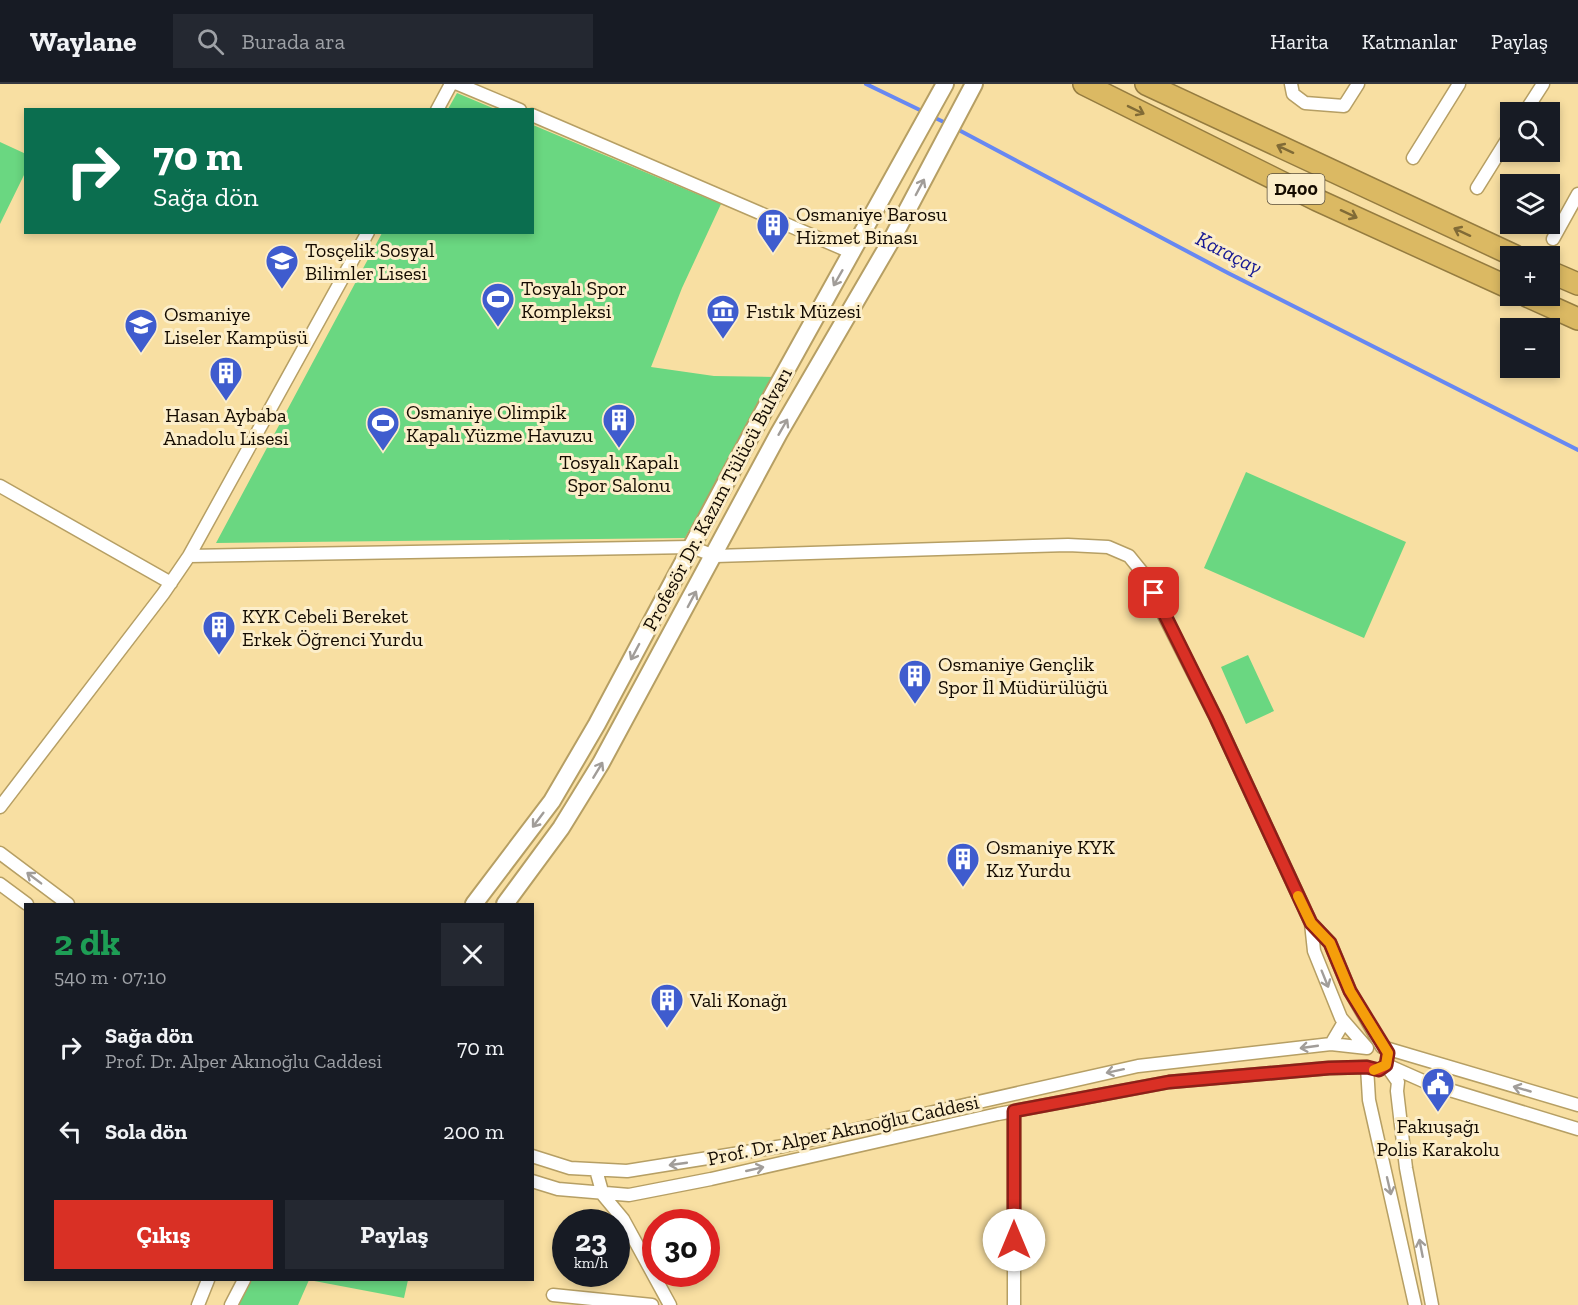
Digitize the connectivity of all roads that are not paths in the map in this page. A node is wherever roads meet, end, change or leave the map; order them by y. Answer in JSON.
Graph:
{"nodes":[{"id":1,"x":451,"y":84,"type":"edge"},
{"id":2,"x":458,"y":84,"type":"edge"},
{"id":3,"x":945,"y":84,"type":"edge"},
{"id":4,"x":1084,"y":84,"type":"edge"},
{"id":5,"x":1146,"y":84,"type":"edge"},
{"id":6,"x":1291,"y":84,"type":"edge"},
{"id":7,"x":1358,"y":84,"type":"edge"},
{"id":8,"x":1459,"y":84,"type":"edge"},
{"id":9,"x":1543,"y":84,"type":"edge"},
{"id":10,"x":972,"y":89,"type":"edge"},
{"id":11,"x":1531,"y":102,"type":"edge"},
{"id":12,"x":438,"y":108,"type":"edge"},
{"id":13,"x":515,"y":108,"type":"edge"},
{"id":14,"x":534,"y":116,"type":"edge"},
{"id":15,"x":1500,"y":152,"type":"edge"},
{"id":16,"x":1413,"y":158,"type":"dead end"},
{"id":17,"x":1478,"y":188,"type":"dead end"},
{"id":18,"x":1578,"y":194,"type":"edge"},
{"id":19,"x":367,"y":234,"type":"edge"},
{"id":20,"x":1553,"y":238,"type":"dead end"},
{"id":21,"x":1500,"y":249,"type":"edge"},
{"id":22,"x":853,"y":253,"type":"junction"},
{"id":23,"x":1560,"y":276,"type":"edge"},
{"id":24,"x":1500,"y":283,"type":"edge"},
{"id":25,"x":1578,"y":284,"type":"edge"},
{"id":26,"x":1549,"y":306,"type":"edge"},
{"id":27,"x":1578,"y":319,"type":"edge"},
{"id":28,"x":2,"y":491,"type":"edge"},
{"id":29,"x":691,"y":547,"type":"junction"},
{"id":30,"x":189,"y":556,"type":"junction"},
{"id":31,"x":715,"y":556,"type":"junction"},
{"id":32,"x":171,"y":583,"type":"junction"},
{"id":33,"x":0,"y":807,"type":"edge"},
{"id":34,"x":0,"y":853,"type":"edge"},
{"id":35,"x":0,"y":884,"type":"edge"},
{"id":36,"x":26,"y":903,"type":"edge"},
{"id":37,"x":67,"y":903,"type":"edge"},
{"id":38,"x":475,"y":903,"type":"edge"},
{"id":39,"x":506,"y":903,"type":"edge"},
{"id":40,"x":1311,"y":923,"type":"junction"},
{"id":41,"x":1344,"y":1022,"type":"junction"},
{"id":42,"x":1331,"y":1044,"type":"junction"},
{"id":43,"x":1382,"y":1047,"type":"junction"},
{"id":44,"x":1367,"y":1048,"type":"junction"},
{"id":45,"x":1386,"y":1065,"type":"junction"},
{"id":46,"x":1367,"y":1073,"type":"junction"},
{"id":47,"x":1415,"y":1077,"type":"junction"},
{"id":48,"x":1398,"y":1082,"type":"junction"},
{"id":49,"x":1578,"y":1105,"type":"edge"},
{"id":50,"x":1014,"y":1111,"type":"junction"},
{"id":51,"x":1578,"y":1129,"type":"edge"},
{"id":52,"x":534,"y":1157,"type":"edge"},
{"id":53,"x":596,"y":1170,"type":"junction"},
{"id":54,"x":534,"y":1182,"type":"edge"},
{"id":55,"x":603,"y":1195,"type":"junction"},
{"id":56,"x":208,"y":1281,"type":"edge"},
{"id":57,"x":243,"y":1281,"type":"edge"},
{"id":58,"x":553,"y":1295,"type":"dead end"},
{"id":59,"x":198,"y":1305,"type":"edge"},
{"id":60,"x":231,"y":1305,"type":"edge"},
{"id":61,"x":652,"y":1305,"type":"edge"},
{"id":62,"x":670,"y":1305,"type":"edge"},
{"id":63,"x":1014,"y":1305,"type":"edge"},
{"id":64,"x":1415,"y":1305,"type":"edge"},
{"id":65,"x":1432,"y":1305,"type":"edge"}],
"edges":[{"from":1,"to":12,"type":"street"},
{"from":2,"to":13,"type":"street"},
{"from":3,"to":22,"type":"street","name":"Profesör Dr. Kazım Tülücü Bulvarı"},
{"from":4,"to":24,"type":"highway","number":"D400","one_way":true},
{"from":21,"to":5,"type":"highway","number":"D400","one_way":true},
{"from":6,"to":7,"type":"street"},
{"from":8,"to":16,"type":"street"},
{"from":9,"to":11,"type":"street"},
{"from":31,"to":10,"type":"street","name":"Profesör Dr. Kazım Tülücü Bulvarı","one_way":true},
{"from":14,"to":22,"type":"street"},
{"from":15,"to":17,"type":"street"},
{"from":18,"to":20,"type":"street"},
{"from":19,"to":30,"type":"street"},
{"from":22,"to":29,"type":"street","name":"Profesör Dr. Kazım Tülücü Bulvarı","one_way":true},
{"from":23,"to":25,"type":"highway"},
{"from":26,"to":27,"type":"highway"},
{"from":28,"to":32,"type":"street"},
{"from":29,"to":30,"type":"street"},
{"from":29,"to":31,"type":"street"},
{"from":29,"to":38,"type":"street","name":"Profesör Dr. Kazım Tülücü Bulvarı","one_way":true},
{"from":30,"to":32,"type":"street"},
{"from":39,"to":31,"type":"street","name":"Profesör Dr. Kazım Tülücü Bulvarı","one_way":true},
{"from":31,"to":40,"type":"street"},
{"from":32,"to":33,"type":"street"},
{"from":37,"to":34,"type":"street","one_way":true},
{"from":35,"to":36,"type":"street"},
{"from":40,"to":41,"type":"street","one_way":true},
{"from":40,"to":43,"type":"street"},
{"from":41,"to":42,"type":"street"},
{"from":41,"to":44,"type":"street"},
{"from":42,"to":44,"type":"street","name":"Prof. Dr. Alper Akınoğlu Caddesi"},
{"from":42,"to":53,"type":"street","name":"Prof. Dr. Alper Akınoğlu Caddesi","one_way":true},
{"from":43,"to":44,"type":"street"},
{"from":43,"to":45,"type":"street"},
{"from":49,"to":43,"type":"street","one_way":true},
{"from":44,"to":46,"type":"street"},
{"from":45,"to":46,"type":"street"},
{"from":45,"to":47,"type":"street"},
{"from":45,"to":48,"type":"street"},
{"from":46,"to":50,"type":"street","name":"Prof. Dr. Alper Akınoğlu Caddesi"},
{"from":46,"to":64,"type":"street","one_way":true},
{"from":47,"to":48,"type":"street"},
{"from":47,"to":51,"type":"street"},
{"from":65,"to":48,"type":"street","one_way":true},
{"from":55,"to":50,"type":"street","name":"Prof. Dr. Alper Akınoğlu Caddesi","one_way":true},
{"from":50,"to":63,"type":"street"},
{"from":52,"to":53,"type":"street","name":"Prof. Dr. Alper Akınoğlu Caddesi"},
{"from":53,"to":55,"type":"street"},
{"from":54,"to":55,"type":"street","name":"Prof. Dr. Alper Akınoğlu Caddesi"},
{"from":55,"to":62,"type":"street"},
{"from":56,"to":59,"type":"street"},
{"from":57,"to":60,"type":"street"},
{"from":58,"to":61,"type":"street"}]}
